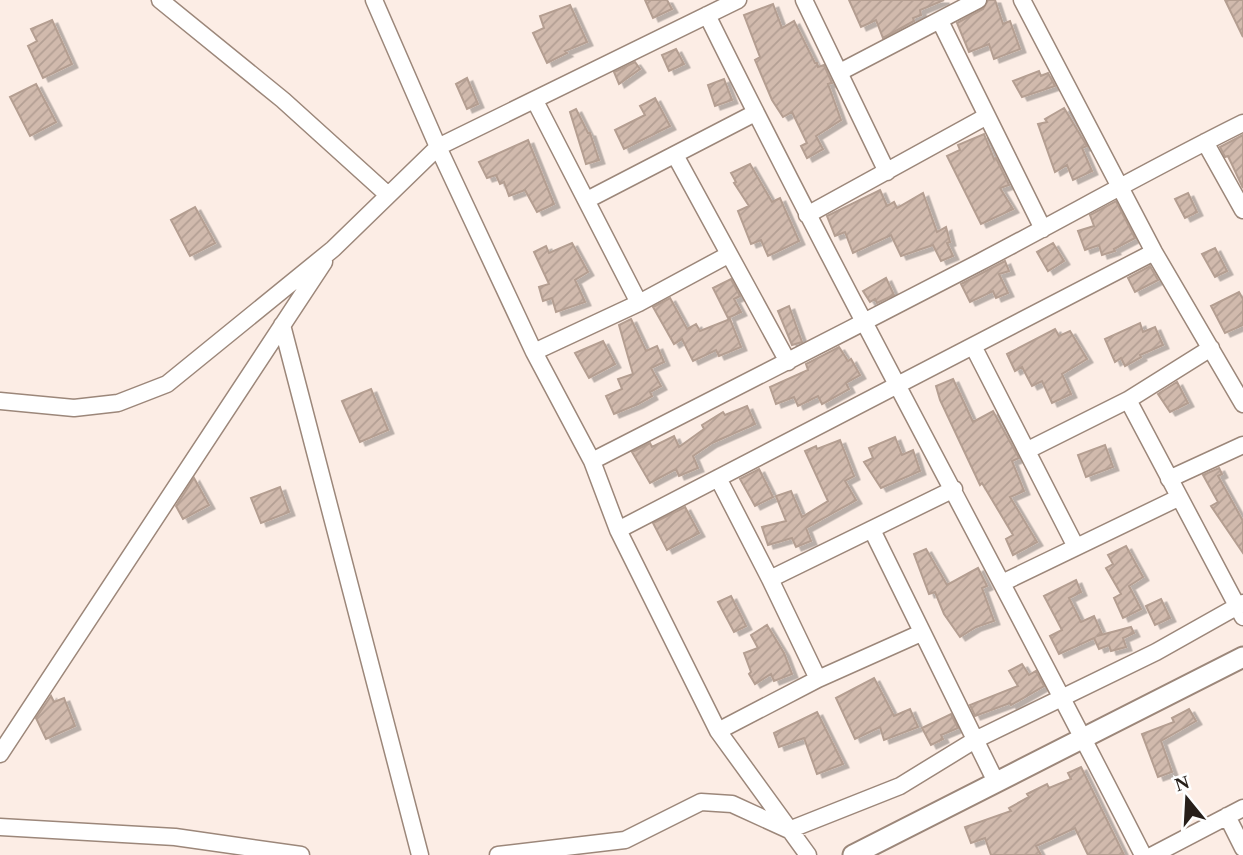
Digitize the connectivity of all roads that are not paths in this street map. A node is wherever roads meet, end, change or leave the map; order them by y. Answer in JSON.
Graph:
{"nodes":[{"id":1,"x":160,"y":0,"type":"edge"},
{"id":2,"x":374,"y":0,"type":"edge"},
{"id":3,"x":738,"y":0,"type":"edge"},
{"id":4,"x":804,"y":0,"type":"edge"},
{"id":5,"x":978,"y":0,"type":"edge"},
{"id":6,"x":1022,"y":0,"type":"edge"},
{"id":7,"x":707,"y":15,"type":"junction"},
{"id":8,"x":940,"y":21,"type":"junction"},
{"id":9,"x":840,"y":72,"type":"junction"},
{"id":10,"x":535,"y":101,"type":"junction"},
{"id":11,"x":755,"y":113,"type":"junction"},
{"id":12,"x":987,"y":116,"type":"junction"},
{"id":13,"x":1243,"y":124,"type":"edge"},
{"id":14,"x":1205,"y":142,"type":"junction"},
{"id":15,"x":438,"y":147,"type":"junction"},
{"id":16,"x":675,"y":155,"type":"junction"},
{"id":17,"x":887,"y":173,"type":"junction"},
{"id":18,"x":1120,"y":185,"type":"junction"},
{"id":19,"x":388,"y":195,"type":"junction"},
{"id":20,"x":587,"y":200,"type":"junction"},
{"id":21,"x":1243,"y":211,"type":"edge"},
{"id":22,"x":807,"y":215,"type":"junction"},
{"id":23,"x":1043,"y":229,"type":"junction"},
{"id":24,"x":333,"y":248,"type":"junction"},
{"id":25,"x":1154,"y":252,"type":"junction"},
{"id":26,"x":728,"y":255,"type":"junction"},
{"id":27,"x":639,"y":303,"type":"junction"},
{"id":28,"x":864,"y":322,"type":"junction"},
{"id":29,"x":282,"y":326,"type":"junction"},
{"id":30,"x":973,"y":346,"type":"junction"},
{"id":31,"x":1211,"y":348,"type":"junction"},
{"id":32,"x":534,"y":352,"type":"junction"},
{"id":33,"x":788,"y":362,"type":"junction"},
{"id":34,"x":899,"y":385,"type":"junction"},
{"id":35,"x":1239,"y":385,"type":"edge"},
{"id":36,"x":1128,"y":400,"type":"junction"},
{"id":37,"x":0,"y":401,"type":"edge"},
{"id":38,"x":1243,"y":404,"type":"edge"},
{"id":39,"x":1243,"y":445,"type":"edge"},
{"id":40,"x":1028,"y":450,"type":"junction"},
{"id":41,"x":592,"y":461,"type":"junction"},
{"id":42,"x":718,"y":478,"type":"junction"},
{"id":43,"x":1169,"y":479,"type":"junction"},
{"id":44,"x":954,"y":489,"type":"junction"},
{"id":45,"x":1178,"y":498,"type":"junction"},
{"id":46,"x":618,"y":530,"type":"junction"},
{"id":47,"x":872,"y":530,"type":"junction"},
{"id":48,"x":1076,"y":547,"type":"junction"},
{"id":49,"x":770,"y":579,"type":"junction"},
{"id":50,"x":1002,"y":583,"type":"junction"},
{"id":51,"x":1241,"y":609,"type":"edge"},
{"id":52,"x":921,"y":632,"type":"junction"},
{"id":53,"x":1243,"y":657,"type":"edge"},
{"id":54,"x":818,"y":680,"type":"junction"},
{"id":55,"x":1062,"y":699,"type":"junction"},
{"id":56,"x":718,"y":731,"type":"junction"},
{"id":57,"x":1083,"y":737,"type":"junction"},
{"id":58,"x":975,"y":740,"type":"junction"},
{"id":59,"x":0,"y":754,"type":"edge"},
{"id":60,"x":996,"y":782,"type":"junction"},
{"id":61,"x":1243,"y":808,"type":"edge"},
{"id":62,"x":1227,"y":817,"type":"junction"},
{"id":63,"x":0,"y":827,"type":"edge"},
{"id":64,"x":789,"y":830,"type":"junction"},
{"id":65,"x":1243,"y":848,"type":"edge"},
{"id":66,"x":300,"y":855,"type":"edge"},
{"id":67,"x":420,"y":855,"type":"edge"},
{"id":68,"x":498,"y":855,"type":"edge"},
{"id":69,"x":808,"y":855,"type":"edge"},
{"id":70,"x":853,"y":855,"type":"edge"},
{"id":71,"x":1143,"y":855,"type":"edge"},
{"id":72,"x":1153,"y":855,"type":"edge"}],
"edges":[{"from":1,"to":19,"type":"street"},
{"from":2,"to":15,"type":"street"},
{"from":3,"to":7,"type":"street"},
{"from":4,"to":9,"type":"street"},
{"from":5,"to":8,"type":"street"},
{"from":6,"to":18,"type":"street"},
{"from":7,"to":10,"type":"street"},
{"from":7,"to":11,"type":"street"},
{"from":8,"to":9,"type":"street"},
{"from":8,"to":12,"type":"street"},
{"from":9,"to":17,"type":"street"},
{"from":10,"to":15,"type":"street"},
{"from":10,"to":20,"type":"street"},
{"from":11,"to":16,"type":"street"},
{"from":11,"to":22,"type":"street"},
{"from":12,"to":17,"type":"street"},
{"from":12,"to":23,"type":"street"},
{"from":13,"to":14,"type":"street"},
{"from":14,"to":18,"type":"street"},
{"from":14,"to":21,"type":"street"},
{"from":15,"to":19,"type":"street"},
{"from":15,"to":32,"type":"street"},
{"from":16,"to":20,"type":"street"},
{"from":16,"to":26,"type":"street"},
{"from":17,"to":22,"type":"street"},
{"from":18,"to":23,"type":"street"},
{"from":18,"to":25,"type":"street"},
{"from":19,"to":24,"type":"street"},
{"from":20,"to":27,"type":"street"},
{"from":22,"to":28,"type":"street"},
{"from":23,"to":28,"type":"street"},
{"from":24,"to":29,"type":"street"},
{"from":24,"to":37,"type":"street"},
{"from":25,"to":30,"type":"street"},
{"from":25,"to":31,"type":"street"},
{"from":26,"to":27,"type":"street"},
{"from":26,"to":33,"type":"street"},
{"from":27,"to":32,"type":"street"},
{"from":28,"to":33,"type":"street"},
{"from":28,"to":34,"type":"street"},
{"from":29,"to":59,"type":"street"},
{"from":29,"to":67,"type":"street"},
{"from":30,"to":34,"type":"street"},
{"from":30,"to":40,"type":"street"},
{"from":31,"to":35,"type":"street"},
{"from":31,"to":36,"type":"street"},
{"from":32,"to":41,"type":"street"},
{"from":33,"to":41,"type":"street"},
{"from":34,"to":42,"type":"street"},
{"from":34,"to":44,"type":"street"},
{"from":35,"to":38,"type":"street"},
{"from":36,"to":40,"type":"street"},
{"from":36,"to":43,"type":"street"},
{"from":39,"to":43,"type":"street"},
{"from":40,"to":48,"type":"street"},
{"from":41,"to":46,"type":"street"},
{"from":42,"to":46,"type":"street"},
{"from":42,"to":49,"type":"street"},
{"from":43,"to":45,"type":"street"},
{"from":44,"to":47,"type":"street"},
{"from":44,"to":50,"type":"street"},
{"from":45,"to":48,"type":"street"},
{"from":45,"to":51,"type":"street"},
{"from":46,"to":56,"type":"street"},
{"from":47,"to":49,"type":"street"},
{"from":47,"to":52,"type":"street"},
{"from":48,"to":50,"type":"street"},
{"from":49,"to":54,"type":"street"},
{"from":50,"to":55,"type":"street"},
{"from":51,"to":55,"type":"street"},
{"from":52,"to":54,"type":"street"},
{"from":52,"to":58,"type":"street"},
{"from":53,"to":57,"type":"street"},
{"from":54,"to":56,"type":"street"},
{"from":55,"to":57,"type":"street"},
{"from":55,"to":58,"type":"street"},
{"from":56,"to":64,"type":"street"},
{"from":57,"to":60,"type":"street"},
{"from":57,"to":71,"type":"street"},
{"from":58,"to":60,"type":"street"},
{"from":58,"to":64,"type":"street"},
{"from":60,"to":70,"type":"street"},
{"from":61,"to":62,"type":"street"},
{"from":62,"to":65,"type":"street"},
{"from":62,"to":72,"type":"street"},
{"from":63,"to":66,"type":"street"},
{"from":64,"to":68,"type":"street"},
{"from":64,"to":69,"type":"street"}]}
